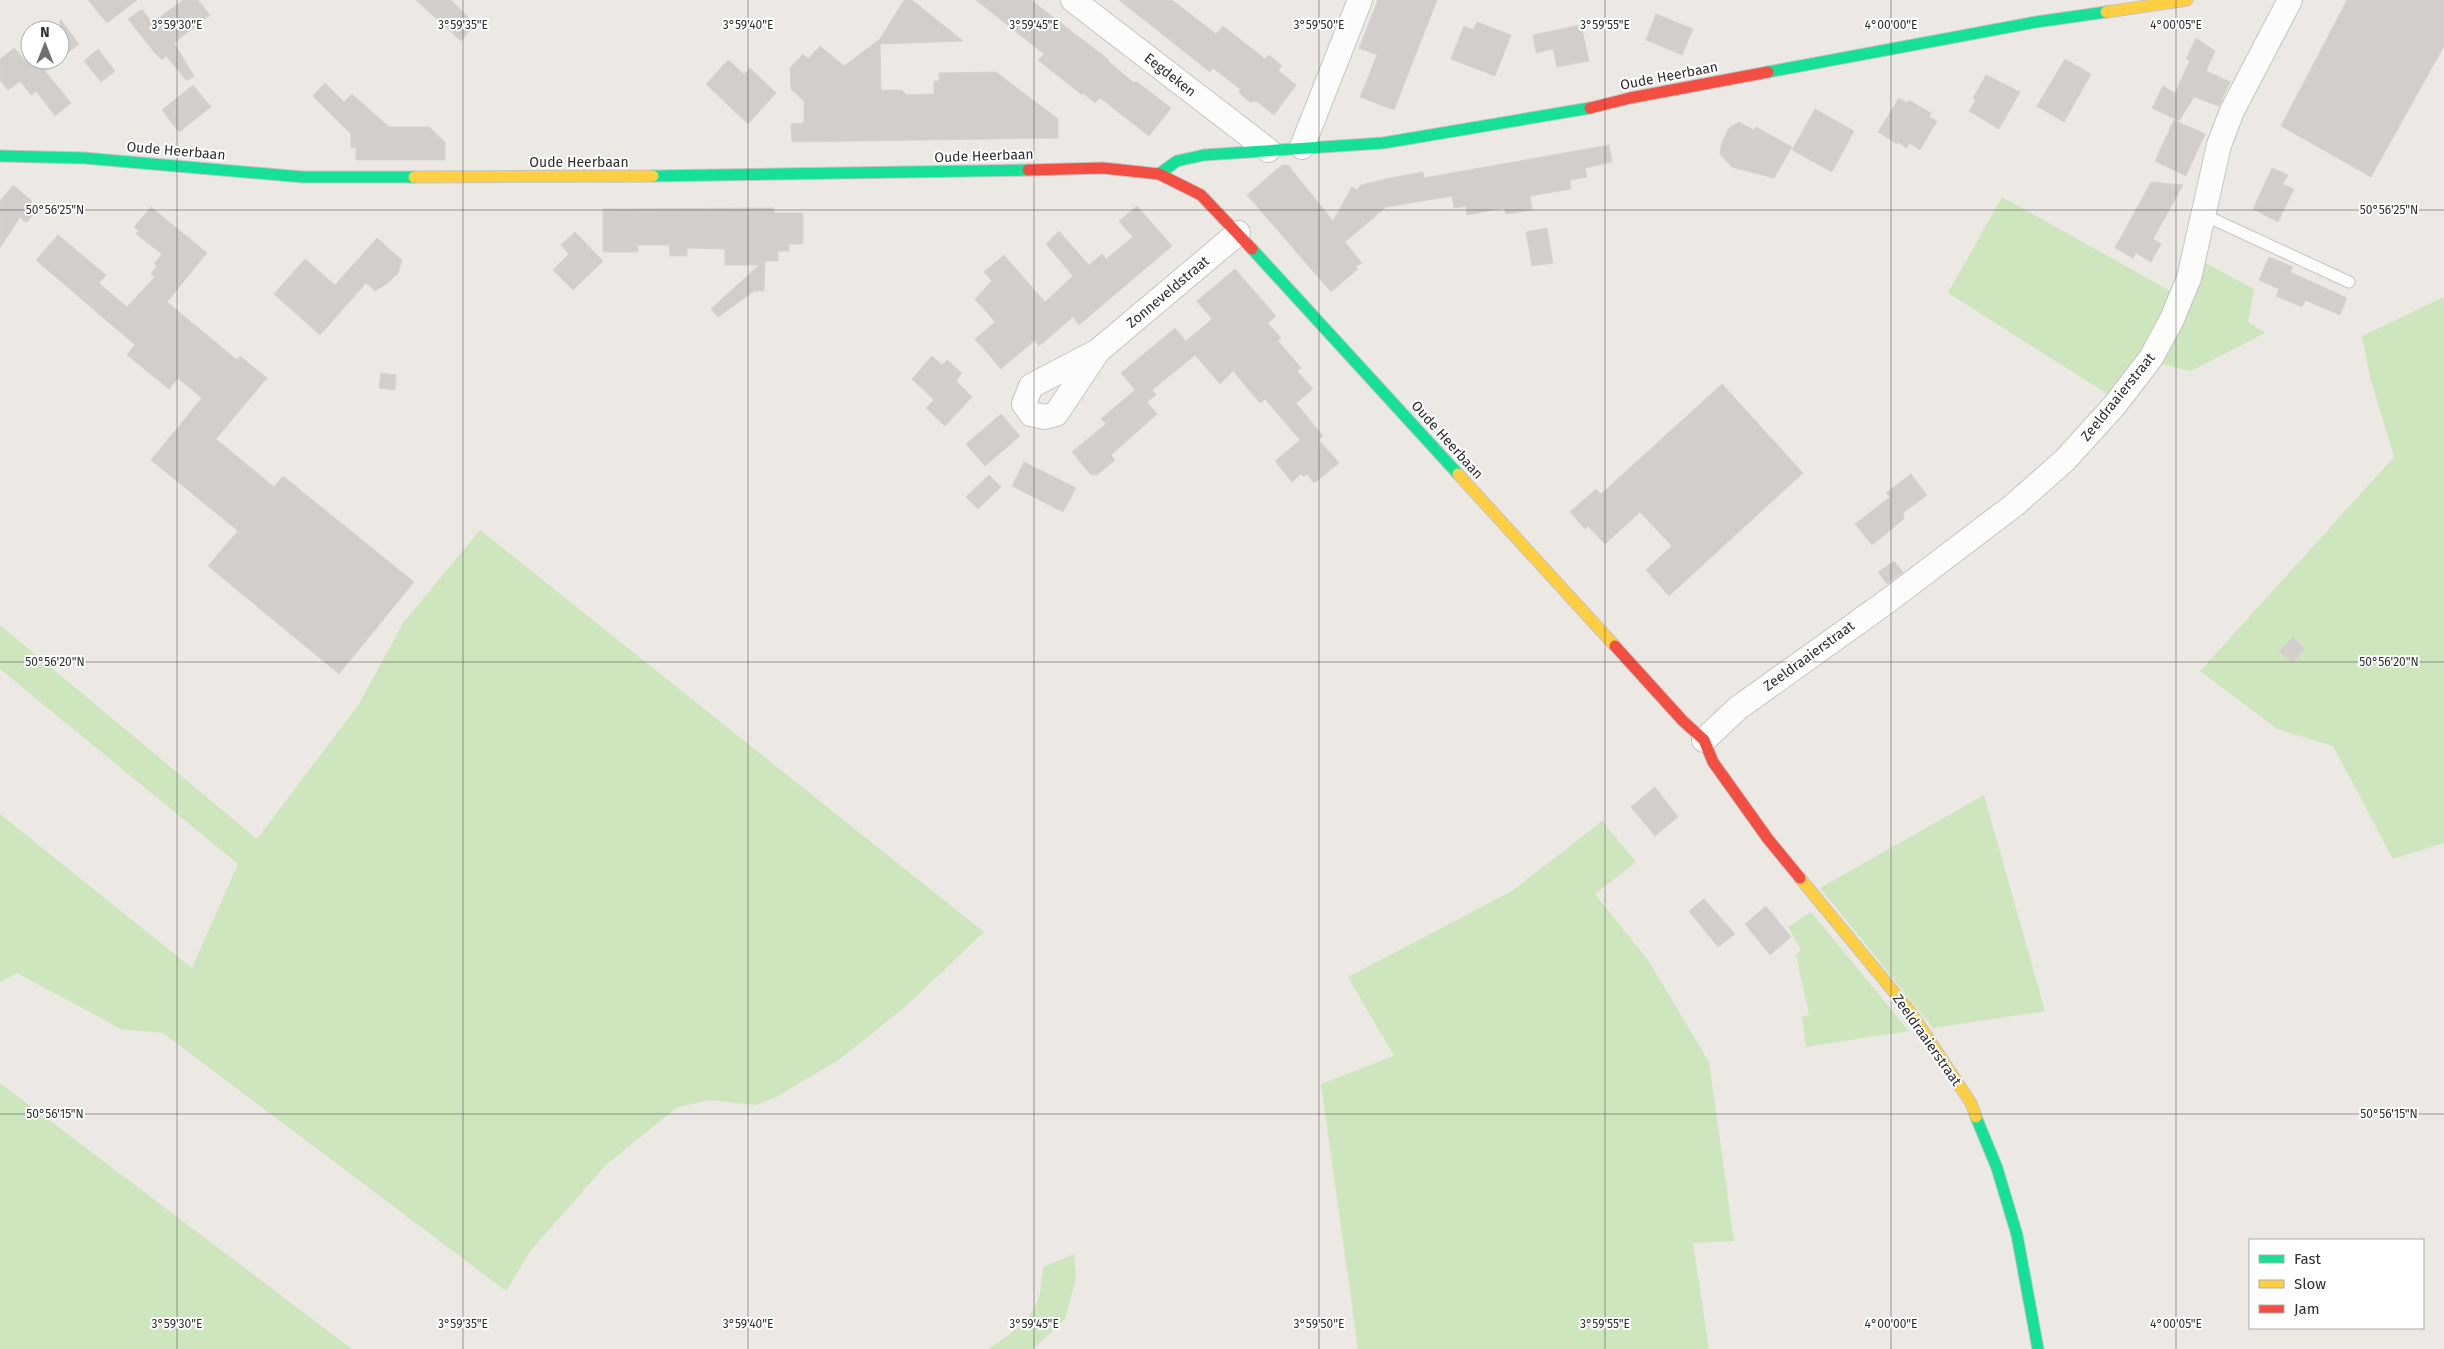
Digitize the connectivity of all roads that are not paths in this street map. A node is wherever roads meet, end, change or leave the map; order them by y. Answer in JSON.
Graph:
{"nodes":[{"id":1,"x":1073,"y":0,"type":"edge"},
{"id":2,"x":1360,"y":0,"type":"edge"},
{"id":3,"x":2187,"y":0,"type":"edge"},
{"id":4,"x":2290,"y":0,"type":"edge"},
{"id":5,"x":1302,"y":147,"type":"junction"},
{"id":6,"x":1268,"y":150,"type":"junction"},
{"id":7,"x":0,"y":156,"type":"edge"},
{"id":8,"x":1159,"y":174,"type":"junction"},
{"id":9,"x":2204,"y":215,"type":"junction"},
{"id":10,"x":1238,"y":233,"type":"junction"},
{"id":11,"x":2349,"y":282,"type":"dead end"},
{"id":12,"x":1098,"y":351,"type":"dead end"},
{"id":13,"x":1704,"y":740,"type":"junction"},
{"id":14,"x":2038,"y":1349,"type":"edge"}],
"edges":[{"from":1,"to":6,"type":"street","name":"Eegdeken"},
{"from":2,"to":5,"type":"street"},
{"from":3,"to":5,"type":"street","name":"Oude Heerbaan"},
{"from":4,"to":9,"type":"street","name":"Zeeldraaierstraat"},
{"from":5,"to":6,"type":"street","name":"Oude Heerbaan"},
{"from":6,"to":8,"type":"street","name":"Oude Heerbaan"},
{"from":7,"to":8,"type":"street","name":"Oude Heerbaan"},
{"from":8,"to":10,"type":"street","name":"Oude Heerbaan"},
{"from":9,"to":11,"type":"lane"},
{"from":9,"to":13,"type":"street","name":"Zeeldraaierstraat"},
{"from":10,"to":12,"type":"street","name":"Zonneveldstraat"},
{"from":10,"to":13,"type":"street","name":"Oude Heerbaan"},
{"from":13,"to":14,"type":"street","name":"Zeeldraaierstraat"}]}
